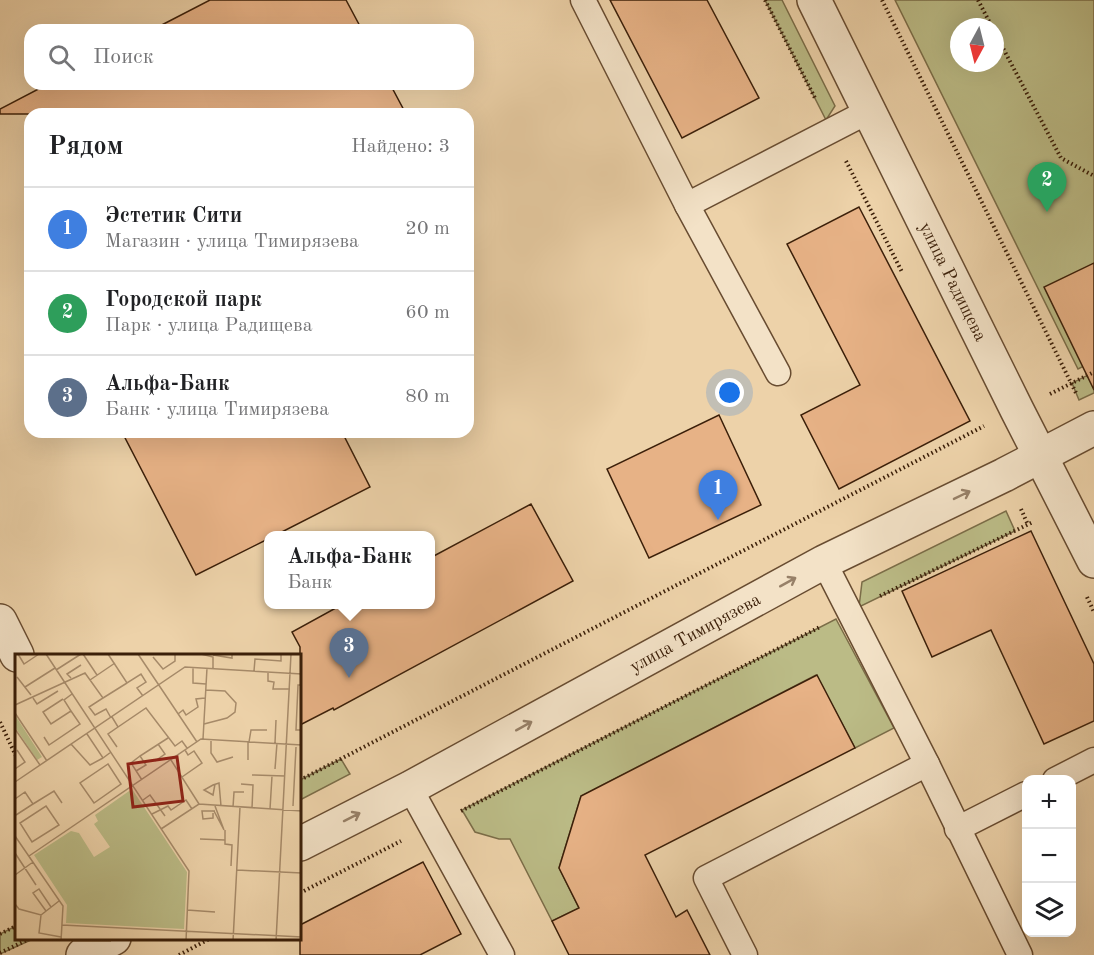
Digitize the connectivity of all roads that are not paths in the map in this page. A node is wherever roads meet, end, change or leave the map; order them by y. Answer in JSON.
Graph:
{"nodes":[{"id":1,"x":583,"y":0,"type":"edge"},
{"id":2,"x":814,"y":0,"type":"edge"},
{"id":3,"x":869,"y":111,"type":"junction"},
{"id":4,"x":687,"y":205,"type":"junction"},
{"id":5,"x":778,"y":374,"type":"dead end"},
{"id":6,"x":1094,"y":428,"type":"edge"},
{"id":7,"x":1041,"y":456,"type":"junction"},
{"id":8,"x":1094,"y":561,"type":"edge"},
{"id":9,"x":824,"y":562,"type":"junction"},
{"id":10,"x":0,"y":621,"type":"edge"},
{"id":11,"x":16,"y":654,"type":"edge"},
{"id":12,"x":1094,"y":760,"type":"edge"},
{"id":13,"x":927,"y":764,"type":"junction"},
{"id":14,"x":1065,"y":775,"type":"edge"},
{"id":15,"x":410,"y":788,"type":"junction"},
{"id":16,"x":1022,"y":796,"type":"edge"},
{"id":17,"x":957,"y":829,"type":"junction"},
{"id":18,"x":302,"y":843,"type":"edge"},
{"id":19,"x":112,"y":940,"type":"edge"},
{"id":20,"x":495,"y":953,"type":"edge"},
{"id":21,"x":83,"y":955,"type":"edge"},
{"id":22,"x":745,"y":955,"type":"edge"},
{"id":23,"x":1020,"y":955,"type":"edge"}],
"edges":[{"from":1,"to":4,"type":"lane"},
{"from":2,"to":3,"type":"street","name":"улица Радищева"},
{"from":3,"to":4,"type":"lane"},
{"from":3,"to":7,"type":"street","name":"улица Радищева"},
{"from":4,"to":5,"type":"lane"},
{"from":6,"to":7,"type":"street","name":"улица Тимирязева"},
{"from":7,"to":8,"type":"street","name":"улица Радищева"},
{"from":9,"to":7,"type":"street","name":"улица Тимирязева","one_way":true},
{"from":9,"to":13,"type":"lane"},
{"from":15,"to":9,"type":"street","name":"улица Тимирязева","one_way":true},
{"from":10,"to":11,"type":"street"},
{"from":12,"to":14,"type":"lane"},
{"from":13,"to":17,"type":"lane"},
{"from":13,"to":22,"type":"lane"},
{"from":18,"to":15,"type":"street","name":"улица Тимирязева","one_way":true},
{"from":15,"to":20,"type":"lane"},
{"from":16,"to":17,"type":"lane"},
{"from":17,"to":23,"type":"lane"},
{"from":19,"to":21,"type":"street"}]}
